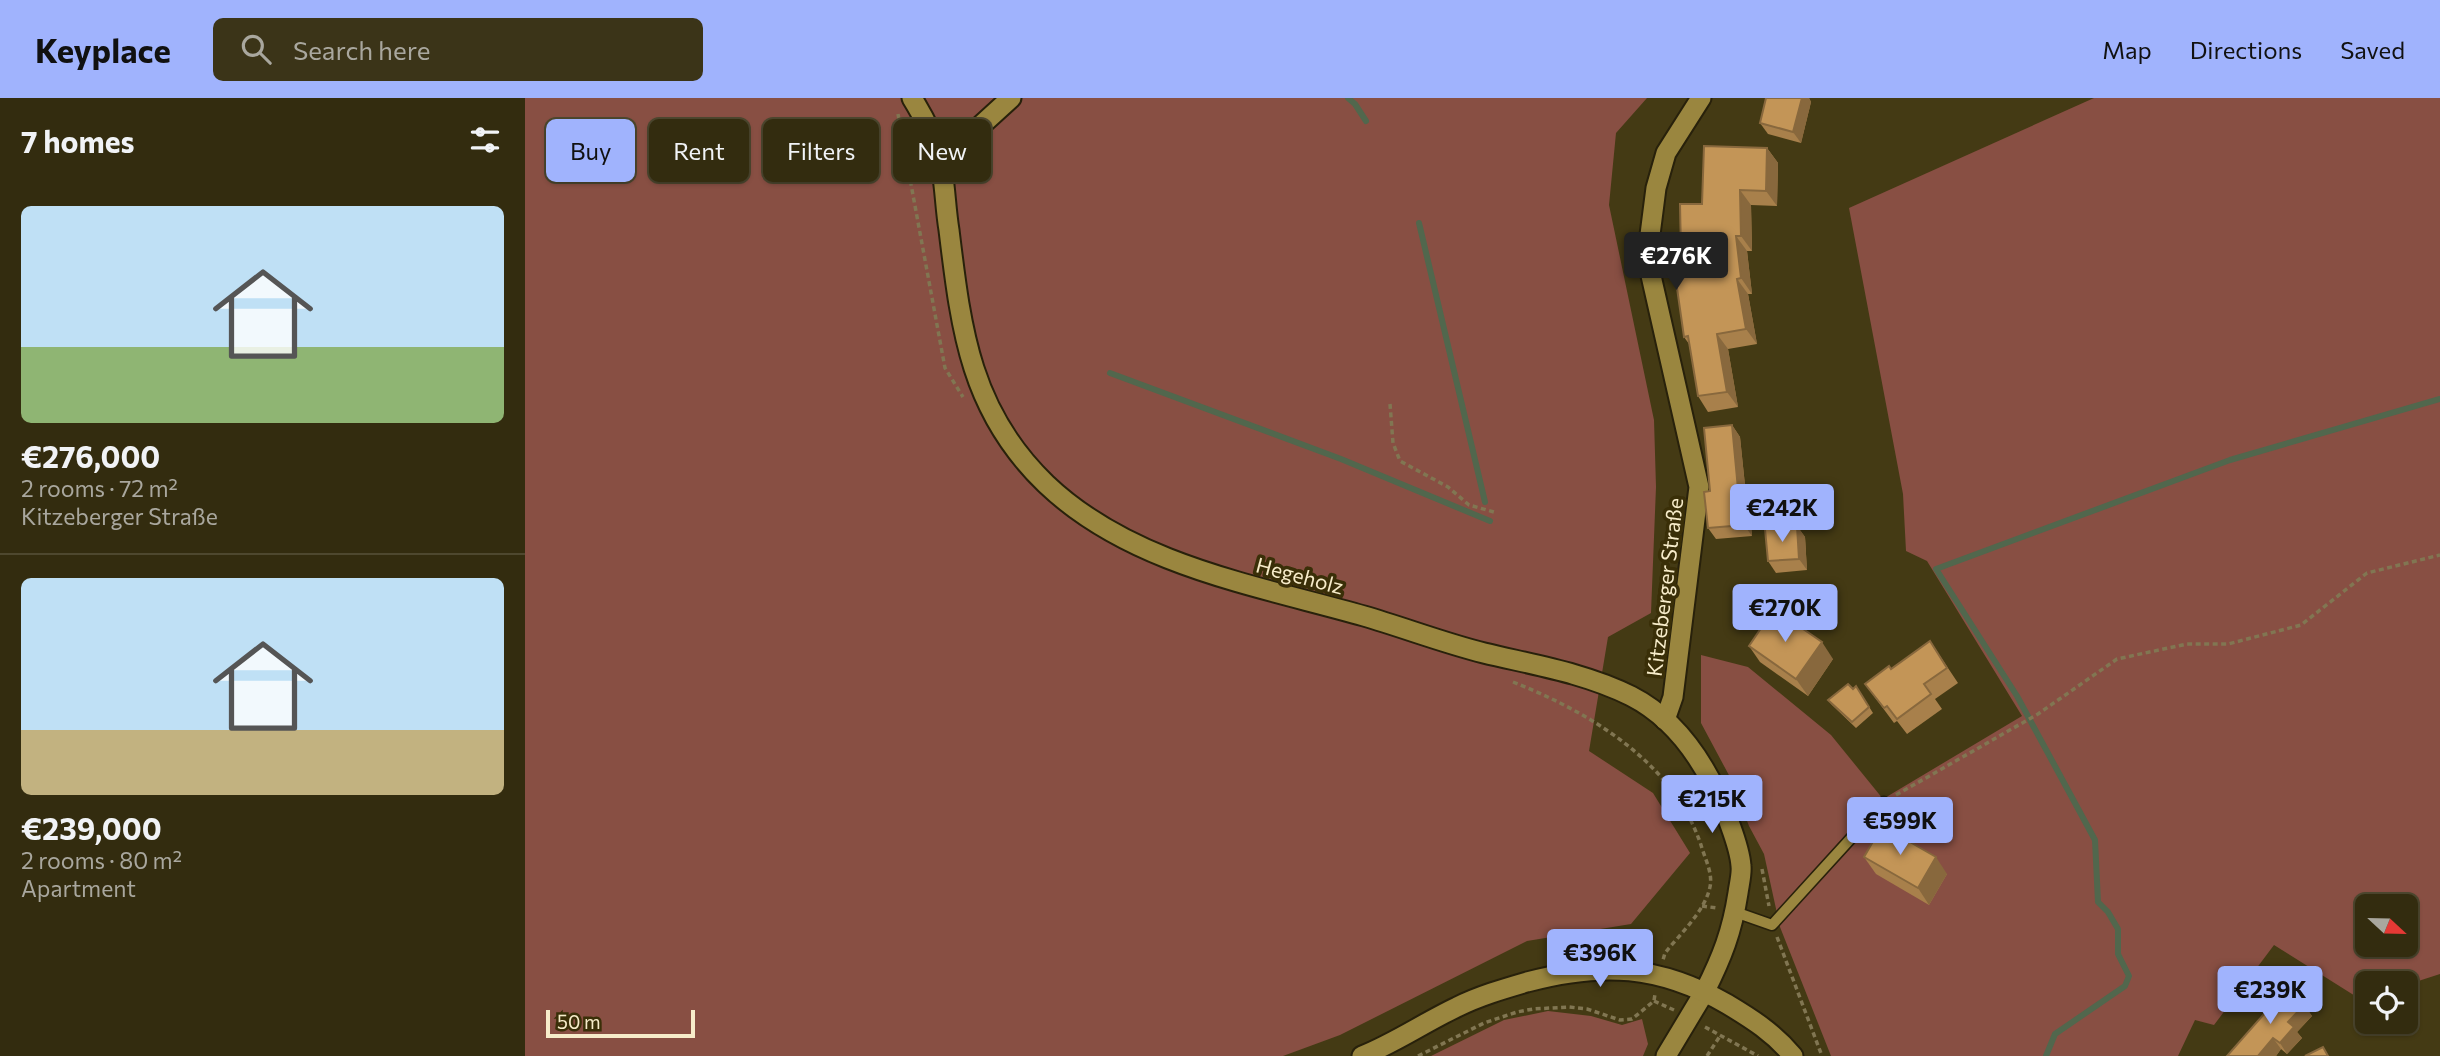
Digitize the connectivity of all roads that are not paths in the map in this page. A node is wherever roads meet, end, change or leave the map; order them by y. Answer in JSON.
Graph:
{"nodes":[{"id":1,"x":1011,"y":98,"type":"edge"},
{"id":2,"x":1701,"y":98,"type":"edge"},
{"id":3,"x":904,"y":104,"type":"edge"},
{"id":4,"x":923,"y":119,"type":"edge"},
{"id":5,"x":988,"y":119,"type":"edge"},
{"id":6,"x":942,"y":182,"type":"edge"},
{"id":7,"x":1665,"y":720,"type":"junction"},
{"id":8,"x":1906,"y":824,"type":"dead end"},
{"id":9,"x":1735,"y":912,"type":"junction"},
{"id":10,"x":1705,"y":991,"type":"junction"},
{"id":11,"x":1362,"y":1056,"type":"edge"},
{"id":12,"x":1666,"y":1056,"type":"edge"},
{"id":13,"x":1793,"y":1056,"type":"edge"}],
"edges":[{"from":1,"to":5,"type":"street"},
{"from":2,"to":7,"type":"street","name":"Kitzeberger Straße"},
{"from":3,"to":4,"type":"street","name":"Hegeholz"},
{"from":6,"to":7,"type":"street","name":"Hegeholz"},
{"from":7,"to":9,"type":"street","name":"Hegeholz"},
{"from":8,"to":9,"type":"lane"},
{"from":9,"to":10,"type":"street","name":"Hegeholz"},
{"from":10,"to":11,"type":"street"},
{"from":10,"to":12,"type":"street","name":"Hegeholz"},
{"from":10,"to":13,"type":"street"}]}
